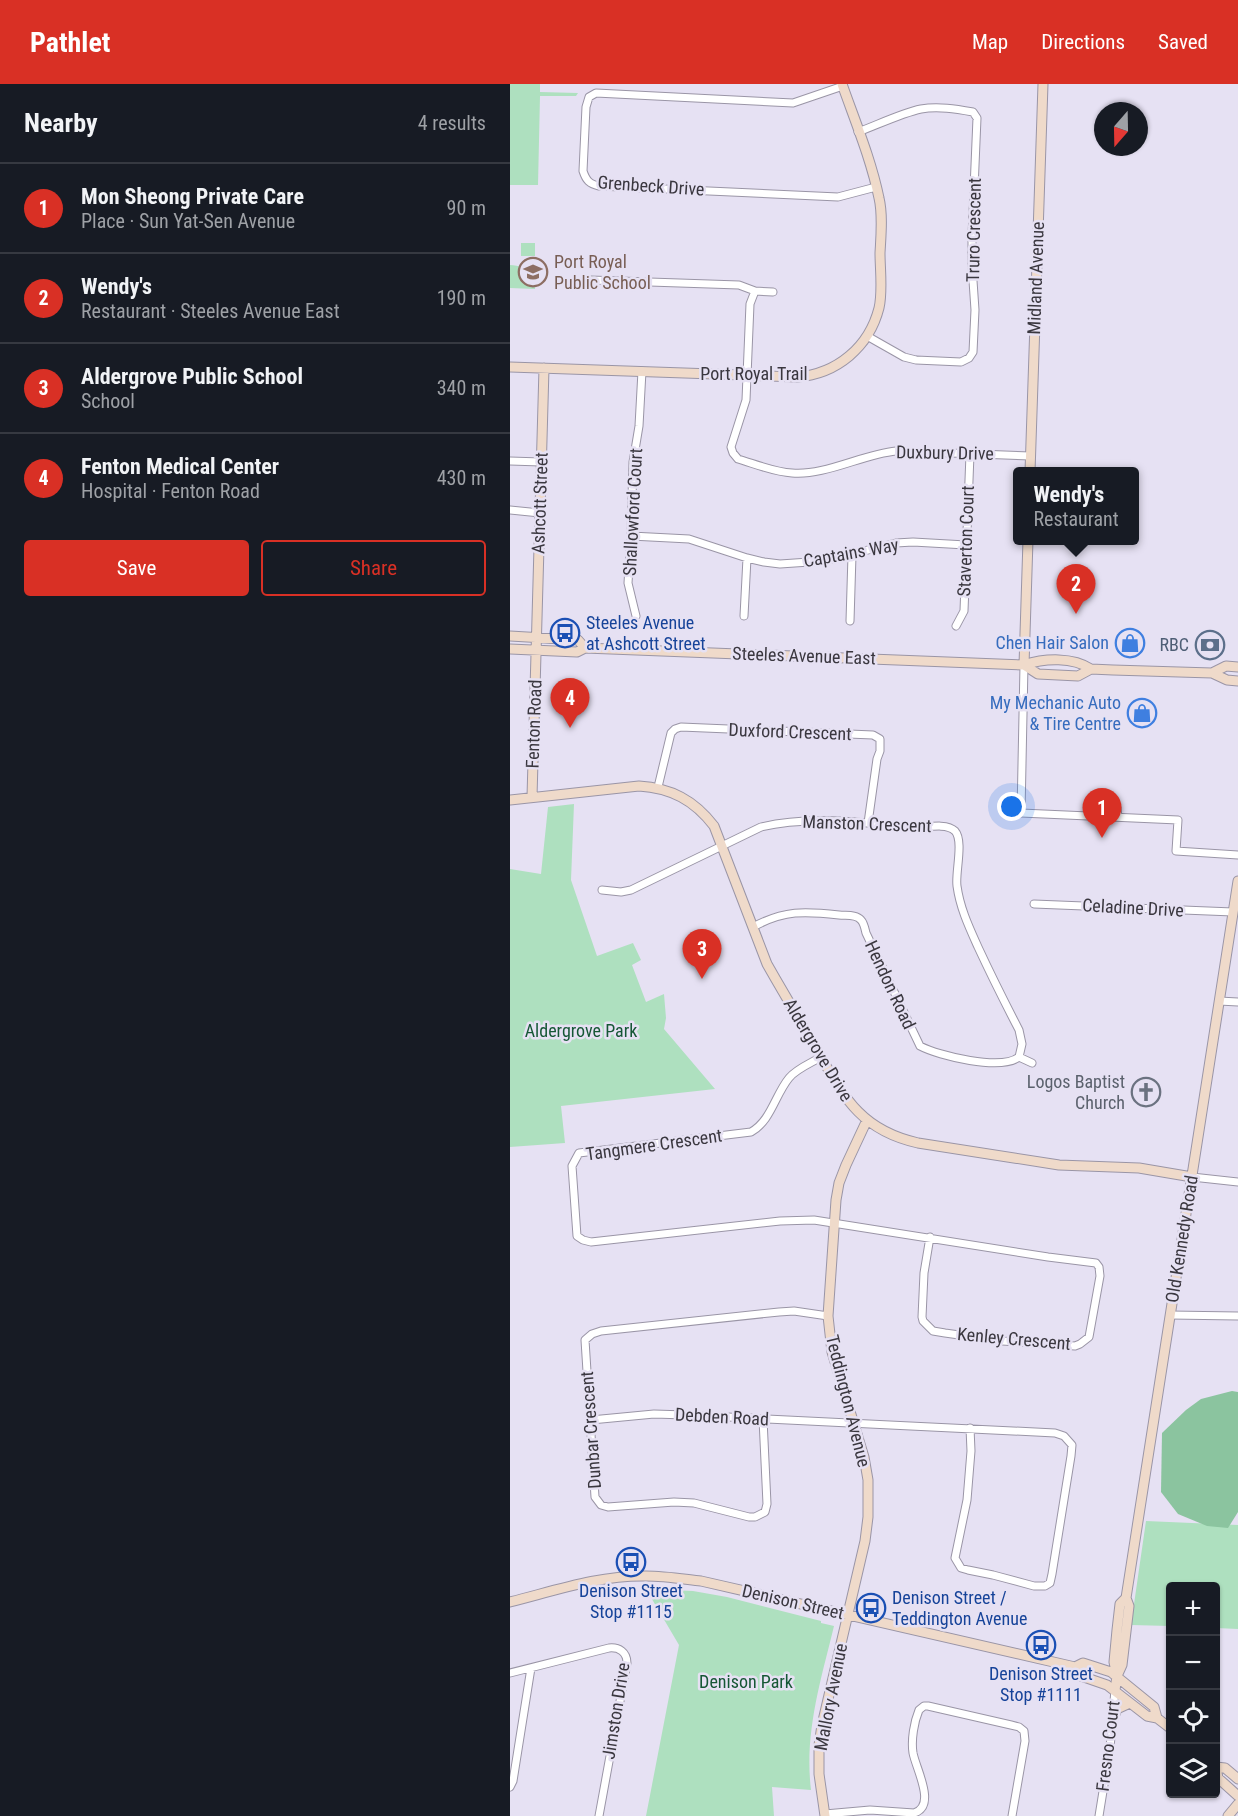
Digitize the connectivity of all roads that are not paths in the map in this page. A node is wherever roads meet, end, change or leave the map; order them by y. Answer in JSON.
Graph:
{"nodes":[{"id":1,"x":1043,"y":84,"type":"edge"},
{"id":2,"x":842,"y":85,"type":"edge"},
{"id":3,"x":858,"y":132,"type":"junction"},
{"id":4,"x":876,"y":187,"type":"junction"},
{"id":5,"x":578,"y":283,"type":"dead end"},
{"id":6,"x":755,"y":291,"type":"junction"},
{"id":7,"x":773,"y":292,"type":"dead end"},
{"id":8,"x":867,"y":336,"type":"junction"},
{"id":9,"x":510,"y":367,"type":"edge"},
{"id":10,"x":544,"y":368,"type":"junction"},
{"id":11,"x":642,"y":371,"type":"junction"},
{"id":12,"x":747,"y":375,"type":"junction"},
{"id":13,"x":970,"y":454,"type":"junction"},
{"id":14,"x":1030,"y":456,"type":"junction"},
{"id":15,"x":510,"y":461,"type":"edge"},
{"id":16,"x":541,"y":462,"type":"junction"},
{"id":17,"x":1030,"y":467,"type":"edge"},
{"id":18,"x":510,"y":510,"type":"edge"},
{"id":19,"x":540,"y":513,"type":"junction"},
{"id":20,"x":631,"y":536,"type":"junction"},
{"id":21,"x":966,"y":545,"type":"junction"},
{"id":22,"x":1028,"y":545,"type":"edge"},
{"id":23,"x":852,"y":555,"type":"junction"},
{"id":24,"x":747,"y":558,"type":"junction"},
{"id":25,"x":636,"y":616,"type":"dead end"},
{"id":26,"x":744,"y":616,"type":"dead end"},
{"id":27,"x":850,"y":621,"type":"dead end"},
{"id":28,"x":956,"y":626,"type":"dead end"},
{"id":29,"x":510,"y":636,"type":"edge"},
{"id":30,"x":536,"y":638,"type":"junction"},
{"id":31,"x":585,"y":648,"type":"junction"},
{"id":32,"x":510,"y":649,"type":"edge"},
{"id":33,"x":536,"y":650,"type":"junction"},
{"id":34,"x":1024,"y":665,"type":"junction"},
{"id":35,"x":1238,"y":667,"type":"edge"},
{"id":36,"x":1091,"y":669,"type":"junction"},
{"id":37,"x":1212,"y":673,"type":"junction"},
{"id":38,"x":1238,"y":681,"type":"edge"},
{"id":39,"x":658,"y":787,"type":"junction"},
{"id":40,"x":532,"y":797,"type":"junction"},
{"id":41,"x":510,"y":800,"type":"edge"},
{"id":42,"x":1089,"y":816,"type":"junction"},
{"id":43,"x":1118,"y":818,"type":"junction"},
{"id":44,"x":867,"y":823,"type":"junction"},
{"id":45,"x":722,"y":847,"type":"junction"},
{"id":46,"x":1238,"y":855,"type":"edge"},
{"id":47,"x":1238,"y":881,"type":"edge"},
{"id":48,"x":602,"y":890,"type":"dead end"},
{"id":49,"x":1034,"y":904,"type":"dead end"},
{"id":50,"x":1233,"y":912,"type":"junction"},
{"id":51,"x":753,"y":927,"type":"junction"},
{"id":52,"x":1220,"y":1001,"type":"junction"},
{"id":53,"x":1238,"y":1002,"type":"edge"},
{"id":54,"x":1019,"y":1057,"type":"junction"},
{"id":55,"x":821,"y":1058,"type":"junction"},
{"id":56,"x":1032,"y":1064,"type":"dead end"},
{"id":57,"x":867,"y":1120,"type":"junction"},
{"id":58,"x":1192,"y":1177,"type":"junction"},
{"id":59,"x":1238,"y":1182,"type":"edge"},
{"id":60,"x":834,"y":1223,"type":"junction"},
{"id":61,"x":930,"y":1237,"type":"junction"},
{"id":62,"x":1170,"y":1315,"type":"junction"},
{"id":63,"x":828,"y":1316,"type":"junction"},
{"id":64,"x":1238,"y":1316,"type":"edge"},
{"id":65,"x":763,"y":1419,"type":"junction"},
{"id":66,"x":591,"y":1420,"type":"junction"},
{"id":67,"x":853,"y":1423,"type":"junction"},
{"id":68,"x":970,"y":1428,"type":"junction"},
{"id":69,"x":510,"y":1602,"type":"edge"},
{"id":70,"x":848,"y":1615,"type":"junction"},
{"id":71,"x":1075,"y":1667,"type":"junction"},
{"id":72,"x":531,"y":1668,"type":"junction"},
{"id":73,"x":510,"y":1673,"type":"edge"},
{"id":74,"x":1117,"y":1676,"type":"junction"},
{"id":75,"x":1115,"y":1690,"type":"junction"},
{"id":76,"x":1130,"y":1703,"type":"junction"},
{"id":77,"x":1157,"y":1718,"type":"junction"},
{"id":78,"x":1113,"y":1719,"type":"junction"},
{"id":79,"x":1166,"y":1725,"type":"edge"},
{"id":80,"x":1220,"y":1768,"type":"edge"},
{"id":81,"x":1238,"y":1779,"type":"edge"},
{"id":82,"x":1220,"y":1780,"type":"edge"},
{"id":83,"x":510,"y":1786,"type":"edge"},
{"id":84,"x":1238,"y":1796,"type":"edge"},
{"id":85,"x":1238,"y":1804,"type":"edge"},
{"id":86,"x":825,"y":1815,"type":"edge"},
{"id":87,"x":599,"y":1816,"type":"edge"},
{"id":88,"x":1012,"y":1816,"type":"edge"},
{"id":89,"x":1099,"y":1816,"type":"edge"},
{"id":90,"x":1228,"y":1816,"type":"edge"}],
"edges":[{"from":1,"to":14,"type":"street","name":"Midland Avenue"},
{"from":2,"to":3,"type":"street","name":"Port Royal Trail"},
{"from":2,"to":4,"type":"street","name":"Grenbeck Drive"},
{"from":3,"to":4,"type":"street","name":"Port Royal Trail"},
{"from":3,"to":8,"type":"street","name":"Truro Crescent"},
{"from":4,"to":8,"type":"street","name":"Port Royal Trail"},
{"from":5,"to":6,"type":"street"},
{"from":6,"to":7,"type":"street"},
{"from":6,"to":12,"type":"street"},
{"from":8,"to":12,"type":"street","name":"Port Royal Trail"},
{"from":9,"to":10,"type":"street","name":"Port Royal Trail"},
{"from":10,"to":11,"type":"street","name":"Port Royal Trail"},
{"from":10,"to":16,"type":"street","name":"Ashcott Street"},
{"from":11,"to":12,"type":"street","name":"Port Royal Trail"},
{"from":11,"to":20,"type":"street","name":"Shallowford Court"},
{"from":12,"to":13,"type":"street","name":"Duxbury Drive"},
{"from":13,"to":14,"type":"street","name":"Duxbury Drive"},
{"from":13,"to":21,"type":"street","name":"Staverton Court"},
{"from":14,"to":17,"type":"street","name":"Midland Avenue"},
{"from":15,"to":16,"type":"street"},
{"from":16,"to":19,"type":"street","name":"Ashcott Street"},
{"from":18,"to":19,"type":"street"},
{"from":19,"to":30,"type":"street","name":"Ashcott Street"},
{"from":20,"to":24,"type":"street","name":"Captains Way"},
{"from":20,"to":25,"type":"street","name":"Shallowford Court"},
{"from":21,"to":23,"type":"street","name":"Captains Way"},
{"from":21,"to":28,"type":"street","name":"Staverton Court"},
{"from":22,"to":34,"type":"street"},
{"from":23,"to":24,"type":"street","name":"Captains Way"},
{"from":23,"to":27,"type":"street"},
{"from":24,"to":26,"type":"street"},
{"from":29,"to":30,"type":"street","name":"Steeles Avenue East"},
{"from":30,"to":31,"type":"street","name":"Steeles Avenue East"},
{"from":30,"to":33,"type":"street","name":"Ashcott Street"},
{"from":31,"to":33,"type":"street","name":"Steeles Avenue East"},
{"from":31,"to":34,"type":"street","name":"Steeles Avenue East"},
{"from":32,"to":33,"type":"street","name":"Steeles Avenue East"},
{"from":33,"to":40,"type":"street","name":"Fenton Road"},
{"from":34,"to":36,"type":"street","name":"Steeles Avenue East"},
{"from":34,"to":36,"type":"street","name":"Steeles Avenue East"},
{"from":34,"to":42,"type":"street"},
{"from":35,"to":37,"type":"street","name":"Steeles Avenue East"},
{"from":36,"to":37,"type":"street","name":"Steeles Avenue East"},
{"from":37,"to":38,"type":"street","name":"Steeles Avenue East"},
{"from":39,"to":40,"type":"street","name":"Aldergrove Drive"},
{"from":39,"to":44,"type":"street","name":"Duxford Crescent"},
{"from":39,"to":45,"type":"street","name":"Aldergrove Drive"},
{"from":40,"to":41,"type":"street","name":"Aldergrove Drive"},
{"from":42,"to":43,"type":"street"},
{"from":42,"to":43,"type":"street"},
{"from":43,"to":46,"type":"street"},
{"from":44,"to":45,"type":"street","name":"Manston Crescent"},
{"from":44,"to":54,"type":"street","name":"Manston Crescent"},
{"from":45,"to":48,"type":"street","name":"Manston Crescent"},
{"from":45,"to":51,"type":"street","name":"Aldergrove Drive"},
{"from":47,"to":50,"type":"street","name":"Old Kennedy Road"},
{"from":49,"to":50,"type":"street","name":"Celadine Drive"},
{"from":50,"to":52,"type":"street","name":"Old Kennedy Road"},
{"from":51,"to":54,"type":"street","name":"Hendon Road"},
{"from":51,"to":55,"type":"street","name":"Aldergrove Drive"},
{"from":52,"to":53,"type":"street"},
{"from":52,"to":58,"type":"street","name":"Old Kennedy Road"},
{"from":54,"to":56,"type":"street"},
{"from":55,"to":57,"type":"street","name":"Aldergrove Drive"},
{"from":55,"to":60,"type":"street","name":"Tangmere Crescent"},
{"from":57,"to":58,"type":"street","name":"Aldergrove Drive"},
{"from":57,"to":60,"type":"street","name":"Teddington Avenue"},
{"from":58,"to":59,"type":"street","name":"Aldergrove Drive"},
{"from":58,"to":62,"type":"street","name":"Old Kennedy Road"},
{"from":60,"to":61,"type":"street","name":"Kenley Crescent"},
{"from":60,"to":63,"type":"street","name":"Teddington Avenue"},
{"from":61,"to":61,"type":"street","name":"Kenley Crescent"},
{"from":62,"to":64,"type":"street"},
{"from":62,"to":74,"type":"street","name":"Old Kennedy Road"},
{"from":63,"to":66,"type":"street","name":"Dunbar Crescent"},
{"from":63,"to":67,"type":"street","name":"Teddington Avenue"},
{"from":65,"to":66,"type":"street","name":"Debden Road"},
{"from":65,"to":66,"type":"street","name":"Dunbar Crescent"},
{"from":65,"to":67,"type":"street","name":"Debden Road"},
{"from":67,"to":68,"type":"street","name":"Debden Road"},
{"from":67,"to":70,"type":"street","name":"Teddington Avenue"},
{"from":68,"to":68,"type":"street","name":"Debden Road"},
{"from":69,"to":70,"type":"street","name":"Denison Street"},
{"from":70,"to":71,"type":"street","name":"Denison Street"},
{"from":70,"to":86,"type":"street","name":"Mallory Avenue"},
{"from":71,"to":74,"type":"street","name":"Denison Street"},
{"from":71,"to":75,"type":"street","name":"Denison Street"},
{"from":72,"to":73,"type":"street","name":"Jimston Drive"},
{"from":72,"to":83,"type":"street"},
{"from":72,"to":87,"type":"street","name":"Jimston Drive"},
{"from":74,"to":75,"type":"street","name":"Fresno Court"},
{"from":74,"to":77,"type":"street","name":"Denison Street"},
{"from":75,"to":76,"type":"street","name":"Denison Street"},
{"from":75,"to":78,"type":"street","name":"Fresno Court"},
{"from":76,"to":77,"type":"street","name":"Denison Street"},
{"from":76,"to":78,"type":"street"},
{"from":77,"to":79,"type":"street","name":"Denison Street"},
{"from":78,"to":89,"type":"street","name":"Fresno Court"},
{"from":80,"to":81,"type":"street"},
{"from":82,"to":84,"type":"street"},
{"from":85,"to":90,"type":"street"},
{"from":86,"to":88,"type":"street"}]}
